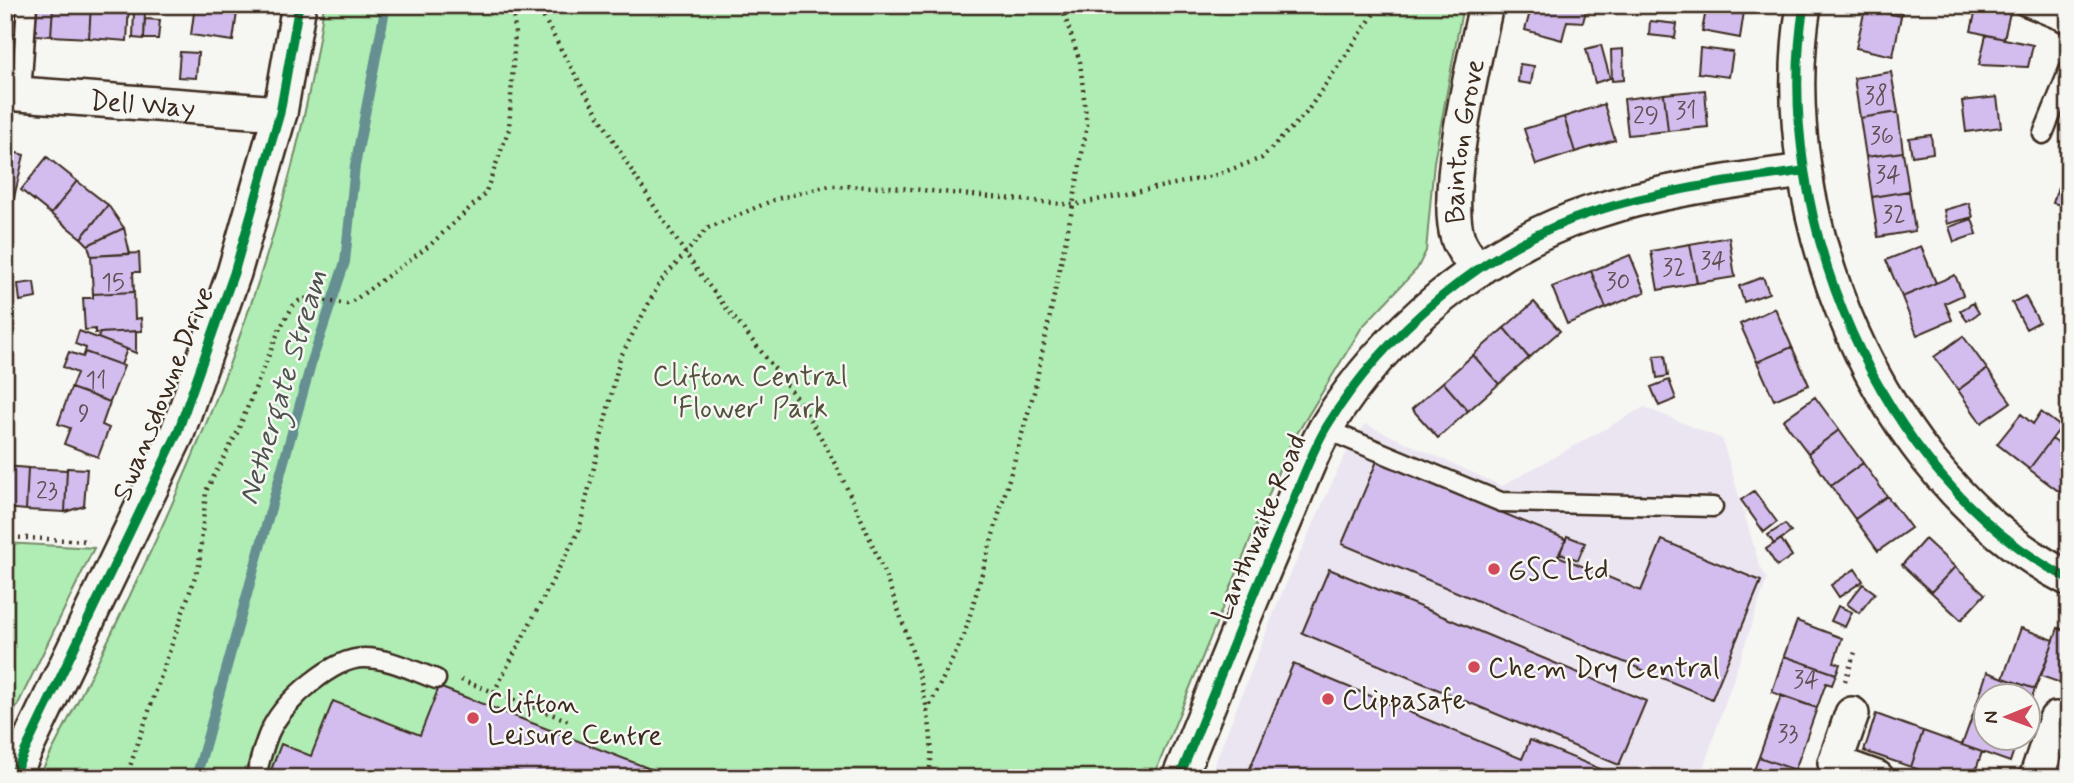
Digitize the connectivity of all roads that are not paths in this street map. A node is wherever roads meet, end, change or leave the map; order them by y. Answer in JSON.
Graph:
{"nodes":[{"id":1,"x":27,"y":5,"type":"edge"},
{"id":2,"x":299,"y":5,"type":"edge"},
{"id":3,"x":1486,"y":5,"type":"edge"},
{"id":4,"x":1804,"y":5,"type":"edge"},
{"id":5,"x":2023,"y":5,"type":"edge"},
{"id":6,"x":2069,"y":24,"type":"edge"},
{"id":7,"x":2069,"y":70,"type":"edge"},
{"id":8,"x":13,"y":94,"type":"edge"},
{"id":9,"x":279,"y":113,"type":"junction"},
{"id":10,"x":2043,"y":134,"type":"dead end"},
{"id":11,"x":1803,"y":171,"type":"junction"},
{"id":12,"x":1478,"y":270,"type":"junction"},
{"id":13,"x":1325,"y":429,"type":"junction"},
{"id":14,"x":1713,"y":507,"type":"dead end"},
{"id":15,"x":2069,"y":579,"type":"edge"},
{"id":16,"x":436,"y":679,"type":"road end"},
{"id":17,"x":1852,"y":714,"type":"dead end"},
{"id":18,"x":2056,"y":719,"type":"dead end"},
{"id":19,"x":12,"y":778,"type":"edge"},
{"id":20,"x":255,"y":778,"type":"edge"},
{"id":21,"x":1179,"y":778,"type":"edge"},
{"id":22,"x":1877,"y":778,"type":"edge"},
{"id":23,"x":2036,"y":778,"type":"edge"}],
"edges":[{"from":1,"to":8,"type":"lane"},
{"from":2,"to":9,"type":"street","name":"Swansdowne Drive"},
{"from":3,"to":12,"type":"street","name":"Bainton Grove"},
{"from":4,"to":11,"type":"street"},
{"from":5,"to":6,"type":"lane"},
{"from":7,"to":10,"type":"lane"},
{"from":8,"to":9,"type":"street","name":"Dell Way"},
{"from":9,"to":19,"type":"street","name":"Swansdowne Drive"},
{"from":11,"to":12,"type":"street","name":"Lanthwaite Road"},
{"from":11,"to":15,"type":"street"},
{"from":12,"to":13,"type":"street","name":"Lanthwaite Road"},
{"from":13,"to":14,"type":"lane"},
{"from":13,"to":21,"type":"street","name":"Lanthwaite Road"},
{"from":16,"to":20,"type":"lane"},
{"from":17,"to":22,"type":"street"},
{"from":18,"to":23,"type":"street"}]}
